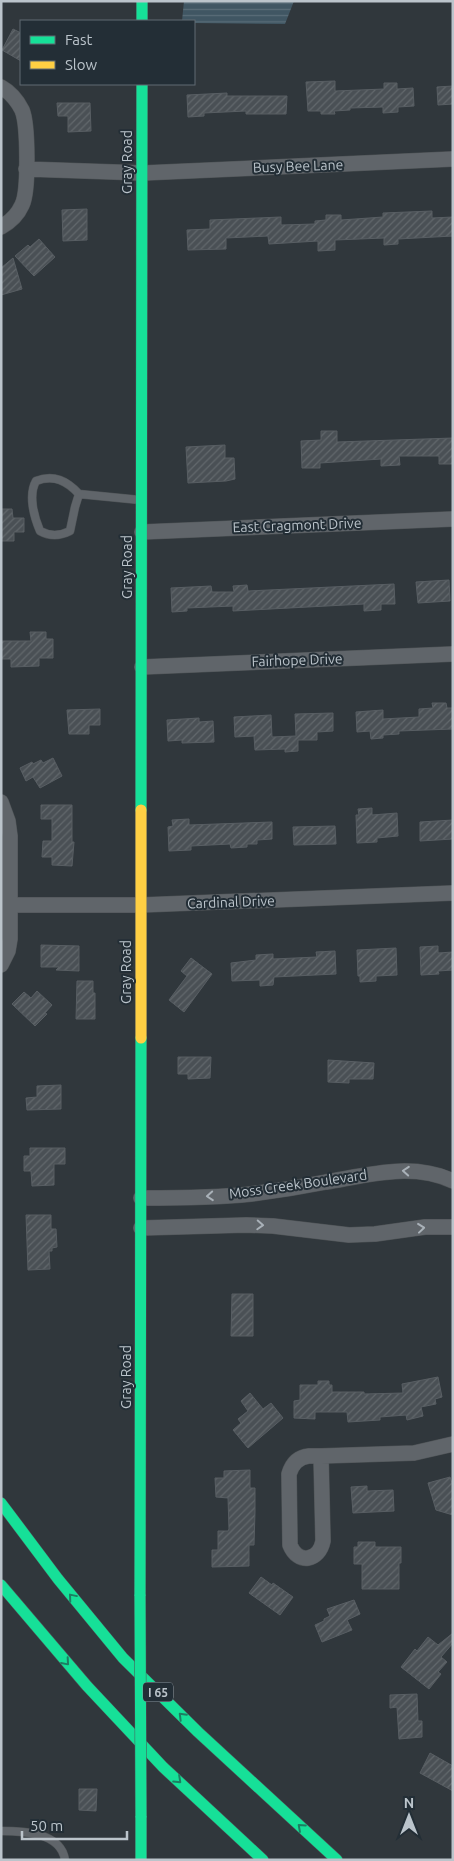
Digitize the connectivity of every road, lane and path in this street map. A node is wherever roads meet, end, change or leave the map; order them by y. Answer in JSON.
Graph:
{"nodes":[{"id":1,"x":142,"y":1,"type":"edge"},
{"id":2,"x":142,"y":20,"type":"edge"},
{"id":3,"x":142,"y":85,"type":"edge"},
{"id":4,"x":1,"y":87,"type":"edge"},
{"id":5,"x":453,"y":160,"type":"edge"},
{"id":6,"x":26,"y":169,"type":"junction"},
{"id":7,"x":142,"y":173,"type":"junction"},
{"id":8,"x":1,"y":227,"type":"edge"},
{"id":9,"x":79,"y":494,"type":"junction"},
{"id":10,"x":142,"y":500,"type":"junction"},
{"id":11,"x":453,"y":519,"type":"edge"},
{"id":12,"x":142,"y":532,"type":"junction"},
{"id":13,"x":453,"y":654,"type":"edge"},
{"id":14,"x":142,"y":667,"type":"junction"},
{"id":15,"x":1,"y":802,"type":"edge"},
{"id":16,"x":453,"y":893,"type":"edge"},
{"id":17,"x":10,"y":905,"type":"junction"},
{"id":18,"x":141,"y":905,"type":"junction"},
{"id":19,"x":1,"y":965,"type":"edge"},
{"id":20,"x":453,"y":1182,"type":"edge"},
{"id":21,"x":141,"y":1198,"type":"junction"},
{"id":22,"x":453,"y":1227,"type":"edge"},
{"id":23,"x":141,"y":1228,"type":"junction"},
{"id":24,"x":453,"y":1444,"type":"edge"},
{"id":25,"x":321,"y":1456,"type":"junction"},
{"id":26,"x":1,"y":1503,"type":"edge"},
{"id":27,"x":1,"y":1585,"type":"edge"},
{"id":28,"x":1,"y":1831,"type":"edge"},
{"id":29,"x":64,"y":1860,"type":"edge"},
{"id":30,"x":141,"y":1860,"type":"edge"},
{"id":31,"x":263,"y":1860,"type":"edge"},
{"id":32,"x":337,"y":1860,"type":"edge"}],
"edges":[{"from":1,"to":2,"type":"main road"},
{"from":3,"to":7,"type":"main road","name":"Gray Road"},
{"from":4,"to":6,"type":"street"},
{"from":5,"to":7,"type":"street","name":"Busy Bee Lane"},
{"from":6,"to":7,"type":"street","name":"Busy Bee Lane"},
{"from":6,"to":8,"type":"street"},
{"from":7,"to":10,"type":"main road","name":"Gray Road"},
{"from":9,"to":9,"type":"lane"},
{"from":9,"to":10,"type":"lane"},
{"from":10,"to":12,"type":"main road","name":"Gray Road"},
{"from":11,"to":12,"type":"street","name":"East Cragmont Drive"},
{"from":12,"to":14,"type":"main road","name":"Gray Road"},
{"from":13,"to":14,"type":"street","name":"Fairhope Drive"},
{"from":14,"to":18,"type":"main road","name":"Gray Road"},
{"from":15,"to":17,"type":"street"},
{"from":16,"to":18,"type":"street","name":"Cardinal Drive"},
{"from":17,"to":18,"type":"street","name":"Cardinal Drive"},
{"from":17,"to":19,"type":"street"},
{"from":18,"to":21,"type":"main road","name":"Gray Road"},
{"from":20,"to":21,"type":"street","name":"Moss Creek Boulevard","one_way":true},
{"from":21,"to":23,"type":"main road","name":"Gray Road"},
{"from":23,"to":22,"type":"street","one_way":true},
{"from":23,"to":30,"type":"main road","name":"Gray Road","bridge":true},
{"from":24,"to":25,"type":"street"},
{"from":25,"to":25,"type":"street"},
{"from":32,"to":26,"type":"main road","number":"I 65","one_way":true},
{"from":27,"to":31,"type":"main road","one_way":true},
{"from":28,"to":29,"type":"lane"}]}
